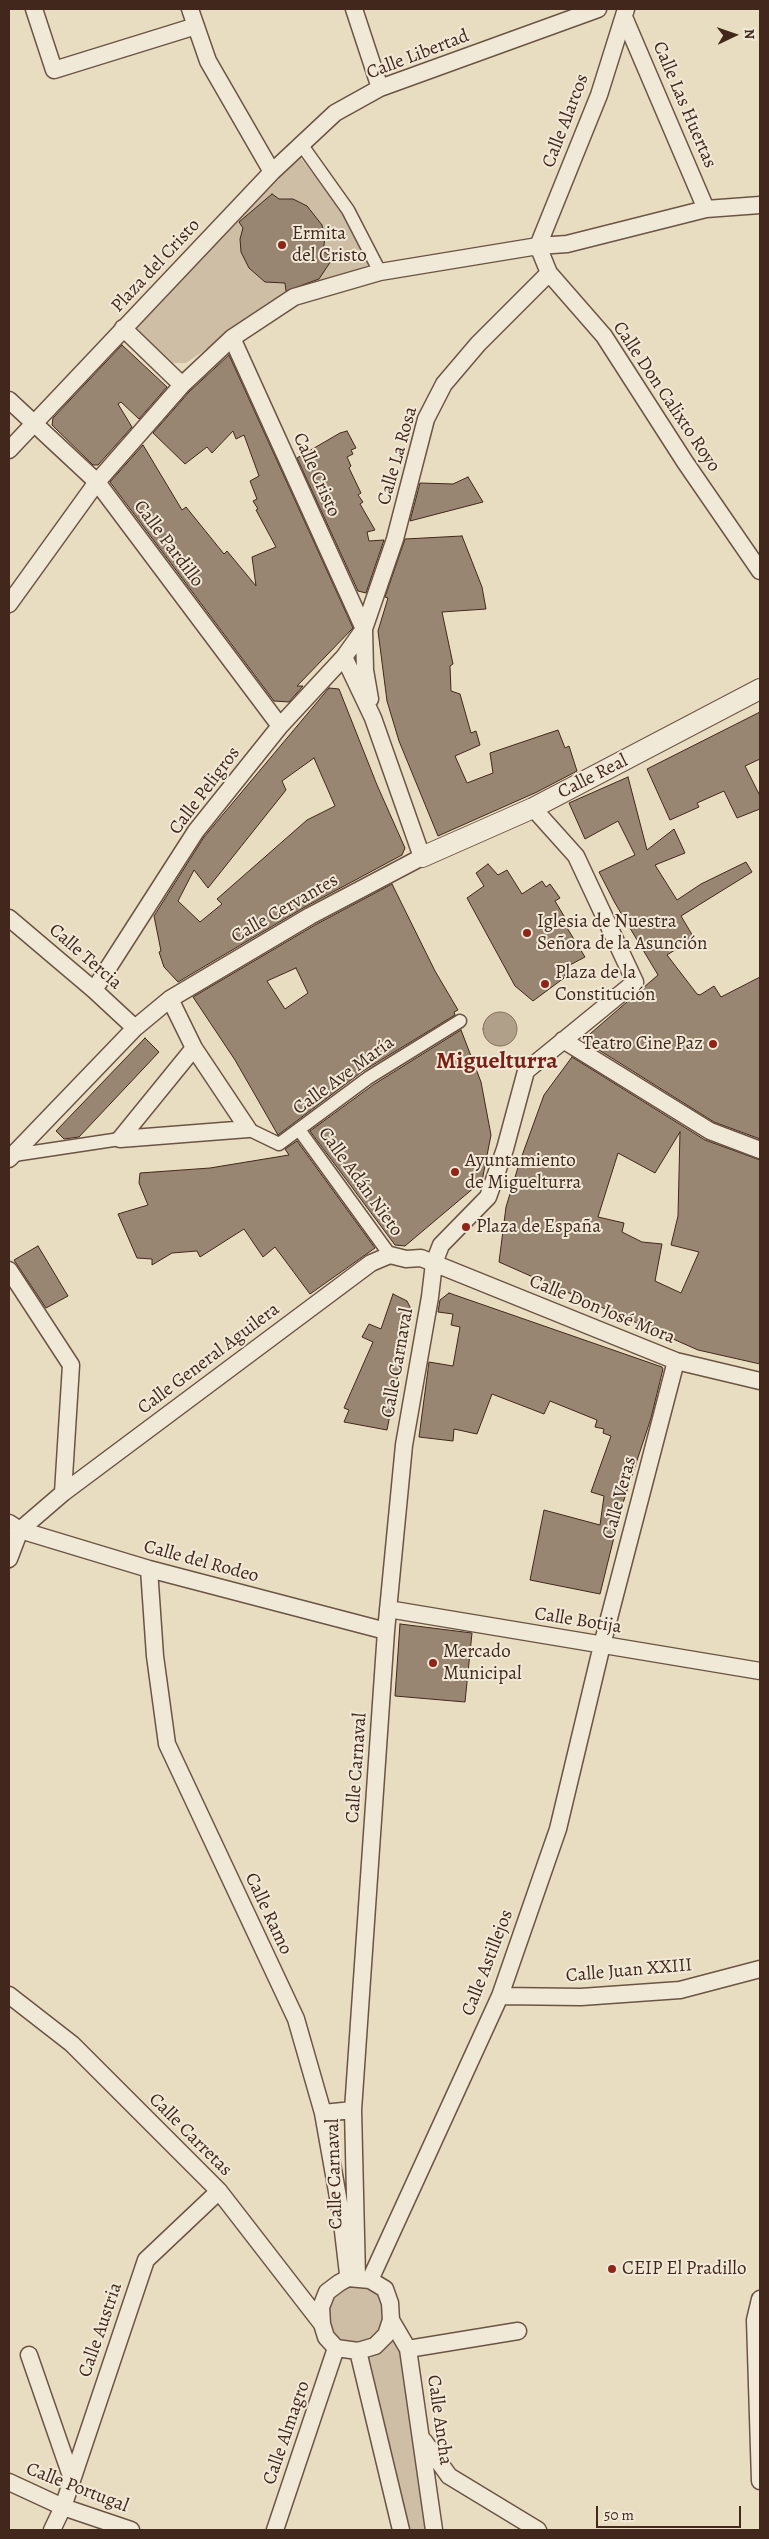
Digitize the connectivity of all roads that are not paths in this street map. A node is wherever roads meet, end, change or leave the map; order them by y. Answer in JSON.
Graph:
{"nodes":[{"id":1,"x":34,"y":9,"type":"edge"},
{"id":2,"x":190,"y":9,"type":"edge"},
{"id":3,"x":354,"y":9,"type":"edge"},
{"id":4,"x":598,"y":9,"type":"edge"},
{"id":5,"x":625,"y":13,"type":"edge"},
{"id":6,"x":196,"y":26,"type":"junction"},
{"id":7,"x":380,"y":88,"type":"junction"},
{"id":8,"x":301,"y":144,"type":"junction"},
{"id":9,"x":272,"y":172,"type":"junction"},
{"id":10,"x":760,"y":205,"type":"edge"},
{"id":11,"x":706,"y":209,"type":"junction"},
{"id":12,"x":538,"y":246,"type":"junction"},
{"id":13,"x":380,"y":272,"type":"junction"},
{"id":14,"x":549,"y":272,"type":"junction"},
{"id":15,"x":123,"y":328,"type":"junction"},
{"id":16,"x":232,"y":338,"type":"junction"},
{"id":17,"x":182,"y":385,"type":"junction"},
{"id":18,"x":9,"y":400,"type":"edge"},
{"id":19,"x":35,"y":424,"type":"junction"},
{"id":20,"x":9,"y":450,"type":"edge"},
{"id":21,"x":97,"y":482,"type":"junction"},
{"id":22,"x":760,"y":571,"type":"edge"},
{"id":23,"x":9,"y":604,"type":"edge"},
{"id":24,"x":364,"y":629,"type":"junction"},
{"id":25,"x":344,"y":656,"type":"junction"},
{"id":26,"x":760,"y":689,"type":"edge"},
{"id":27,"x":373,"y":718,"type":"junction"},
{"id":28,"x":280,"y":726,"type":"junction"},
{"id":29,"x":533,"y":808,"type":"junction"},
{"id":30,"x":422,"y":857,"type":"junction"},
{"id":31,"x":9,"y":918,"type":"edge"},
{"id":32,"x":94,"y":990,"type":"junction"},
{"id":33,"x":170,"y":1000,"type":"junction"},
{"id":34,"x":460,"y":1021,"type":"dead end"},
{"id":35,"x":135,"y":1028,"type":"junction"},
{"id":36,"x":563,"y":1040,"type":"junction"},
{"id":37,"x":194,"y":1048,"type":"junction"},
{"id":38,"x":248,"y":1129,"type":"junction"},
{"id":39,"x":300,"y":1131,"type":"junction"},
{"id":40,"x":120,"y":1139,"type":"junction"},
{"id":41,"x":760,"y":1150,"type":"edge"},
{"id":42,"x":10,"y":1155,"type":"edge"},
{"id":43,"x":390,"y":1255,"type":"junction"},
{"id":44,"x":434,"y":1263,"type":"junction"},
{"id":45,"x":9,"y":1270,"type":"edge"},
{"id":46,"x":676,"y":1361,"type":"junction"},
{"id":47,"x":760,"y":1381,"type":"edge"},
{"id":48,"x":63,"y":1493,"type":"junction"},
{"id":49,"x":14,"y":1527,"type":"edge"},
{"id":50,"x":9,"y":1559,"type":"edge"},
{"id":51,"x":149,"y":1569,"type":"junction"},
{"id":52,"x":388,"y":1609,"type":"junction"},
{"id":53,"x":386,"y":1631,"type":"junction"},
{"id":54,"x":602,"y":1645,"type":"junction"},
{"id":55,"x":760,"y":1670,"type":"edge"},
{"id":56,"x":760,"y":1969,"type":"edge"},
{"id":57,"x":9,"y":1995,"type":"edge"},
{"id":58,"x":500,"y":1996,"type":"junction"},
{"id":59,"x":353,"y":2110,"type":"junction"},
{"id":60,"x":323,"y":2113,"type":"junction"},
{"id":61,"x":219,"y":2191,"type":"junction"},
{"id":62,"x":359,"y":2279,"type":"junction"},
{"id":63,"x":760,"y":2299,"type":"edge"},
{"id":64,"x":391,"y":2320,"type":"junction"},
{"id":65,"x":322,"y":2324,"type":"junction"},
{"id":66,"x":518,"y":2331,"type":"dead end"},
{"id":67,"x":336,"y":2348,"type":"junction"},
{"id":68,"x":408,"y":2349,"type":"junction"},
{"id":69,"x":358,"y":2351,"type":"junction"},
{"id":70,"x":29,"y":2355,"type":"dead end"},
{"id":71,"x":421,"y":2438,"type":"junction"},
{"id":72,"x":72,"y":2479,"type":"junction"},
{"id":73,"x":760,"y":2481,"type":"edge"},
{"id":74,"x":9,"y":2482,"type":"edge"},
{"id":75,"x":62,"y":2507,"type":"junction"},
{"id":76,"x":52,"y":2530,"type":"edge"},
{"id":77,"x":132,"y":2530,"type":"edge"},
{"id":78,"x":275,"y":2530,"type":"edge"},
{"id":79,"x":401,"y":2530,"type":"edge"},
{"id":80,"x":434,"y":2530,"type":"edge"},
{"id":81,"x":538,"y":2530,"type":"edge"}],
"edges":[{"from":1,"to":6,"type":"street"},
{"from":2,"to":6,"type":"street"},
{"from":3,"to":7,"type":"street"},
{"from":4,"to":7,"type":"street","name":"Calle Libertad"},
{"from":5,"to":11,"type":"street","name":"Calle Las Huertas"},
{"from":5,"to":12,"type":"street","name":"Calle Alarcos"},
{"from":6,"to":9,"type":"street"},
{"from":7,"to":8,"type":"street","name":"Calle Libertad"},
{"from":8,"to":9,"type":"street","name":"Calle Libertad"},
{"from":8,"to":13,"type":"street"},
{"from":9,"to":15,"type":"street","name":"Plaza del Cristo"},
{"from":10,"to":11,"type":"street"},
{"from":11,"to":12,"type":"street"},
{"from":12,"to":13,"type":"street"},
{"from":12,"to":14,"type":"street","name":"Calle Don Calixto Royo"},
{"from":13,"to":16,"type":"street"},
{"from":14,"to":22,"type":"street","name":"Calle Don Calixto Royo"},
{"from":14,"to":24,"type":"street","name":"Calle La Rosa"},
{"from":15,"to":17,"type":"street","name":"Plaza del Cristo"},
{"from":15,"to":19,"type":"street"},
{"from":16,"to":17,"type":"street"},
{"from":16,"to":24,"type":"street","name":"Calle Cristo"},
{"from":17,"to":21,"type":"street"},
{"from":18,"to":19,"type":"street","name":"Calle Pardillo"},
{"from":19,"to":20,"type":"street"},
{"from":19,"to":21,"type":"street","name":"Calle Pardillo"},
{"from":21,"to":23,"type":"street"},
{"from":21,"to":28,"type":"street","name":"Calle Pardillo"},
{"from":24,"to":25,"type":"street","name":"Calle Peligros"},
{"from":24,"to":27,"type":"street"},
{"from":25,"to":27,"type":"street"},
{"from":25,"to":28,"type":"street","name":"Calle Peligros"},
{"from":26,"to":29,"type":"street","name":"Calle Real"},
{"from":27,"to":30,"type":"street"},
{"from":28,"to":32,"type":"street","name":"Calle Peligros"},
{"from":29,"to":30,"type":"street","name":"Calle Real"},
{"from":29,"to":36,"type":"street","name":"Calle Carnaval"},
{"from":30,"to":33,"type":"street","name":"Calle Cervantes"},
{"from":31,"to":32,"type":"street","name":"Calle Tercia"},
{"from":32,"to":35,"type":"street","name":"Calle Tercia"},
{"from":33,"to":35,"type":"street","name":"Calle Cervantes"},
{"from":33,"to":37,"type":"street"},
{"from":34,"to":39,"type":"street","name":"Calle Ave María"},
{"from":35,"to":42,"type":"street","name":"Calle Cervantes"},
{"from":36,"to":41,"type":"street"},
{"from":36,"to":44,"type":"street","name":"Calle Carnaval"},
{"from":37,"to":38,"type":"street"},
{"from":37,"to":40,"type":"street"},
{"from":38,"to":39,"type":"street","name":"Calle Ave María"},
{"from":38,"to":40,"type":"street"},
{"from":39,"to":43,"type":"street","name":"Calle Adán Nieto"},
{"from":40,"to":42,"type":"street"},
{"from":43,"to":44,"type":"street"},
{"from":43,"to":48,"type":"street","name":"Calle General Aguilera"},
{"from":44,"to":46,"type":"street","name":"Calle Don José Mora"},
{"from":44,"to":52,"type":"street","name":"Calle Carnaval"},
{"from":45,"to":48,"type":"street"},
{"from":46,"to":47,"type":"street","name":"Calle Don José Mora"},
{"from":46,"to":54,"type":"street","name":"Calle Veras"},
{"from":48,"to":49,"type":"street","name":"Calle General Aguilera"},
{"from":49,"to":50,"type":"street"},
{"from":49,"to":51,"type":"street","name":"Calle del Rodeo"},
{"from":51,"to":53,"type":"street","name":"Calle del Rodeo"},
{"from":51,"to":60,"type":"street","name":"Calle Ramo"},
{"from":52,"to":53,"type":"street","name":"Calle Carnaval"},
{"from":52,"to":54,"type":"street","name":"Calle Botija"},
{"from":53,"to":59,"type":"street","name":"Calle Carnaval"},
{"from":54,"to":55,"type":"street","name":"Calle Botija"},
{"from":54,"to":58,"type":"street","name":"Calle Astillejos"},
{"from":56,"to":58,"type":"street","name":"Calle Juan XXIII"},
{"from":57,"to":61,"type":"street","name":"Calle Carretas"},
{"from":58,"to":62,"type":"street","name":"Calle Astillejos"},
{"from":59,"to":60,"type":"street"},
{"from":59,"to":62,"type":"street","name":"Calle Carnaval"},
{"from":60,"to":62,"type":"street","name":"Calle Ramo"},
{"from":61,"to":65,"type":"street","name":"Calle Carretas"},
{"from":61,"to":72,"type":"street","name":"Calle Austria"},
{"from":62,"to":64,"type":"street"},
{"from":62,"to":65,"type":"street"},
{"from":63,"to":73,"type":"street"},
{"from":64,"to":68,"type":"street","name":"Calle Ancha"},
{"from":64,"to":69,"type":"street"},
{"from":65,"to":67,"type":"street"},
{"from":66,"to":68,"type":"street"},
{"from":67,"to":69,"type":"street"},
{"from":67,"to":78,"type":"street","name":"Calle Almagro"},
{"from":68,"to":71,"type":"street","name":"Calle Ancha"},
{"from":69,"to":79,"type":"street"},
{"from":70,"to":72,"type":"street"},
{"from":71,"to":80,"type":"street","name":"Calle Ancha"},
{"from":71,"to":81,"type":"street"},
{"from":72,"to":75,"type":"street","name":"Calle Austria"},
{"from":74,"to":75,"type":"street","name":"Calle Portugal"},
{"from":75,"to":76,"type":"street","name":"Calle Austria"},
{"from":75,"to":77,"type":"street","name":"Calle Portugal"}]}
